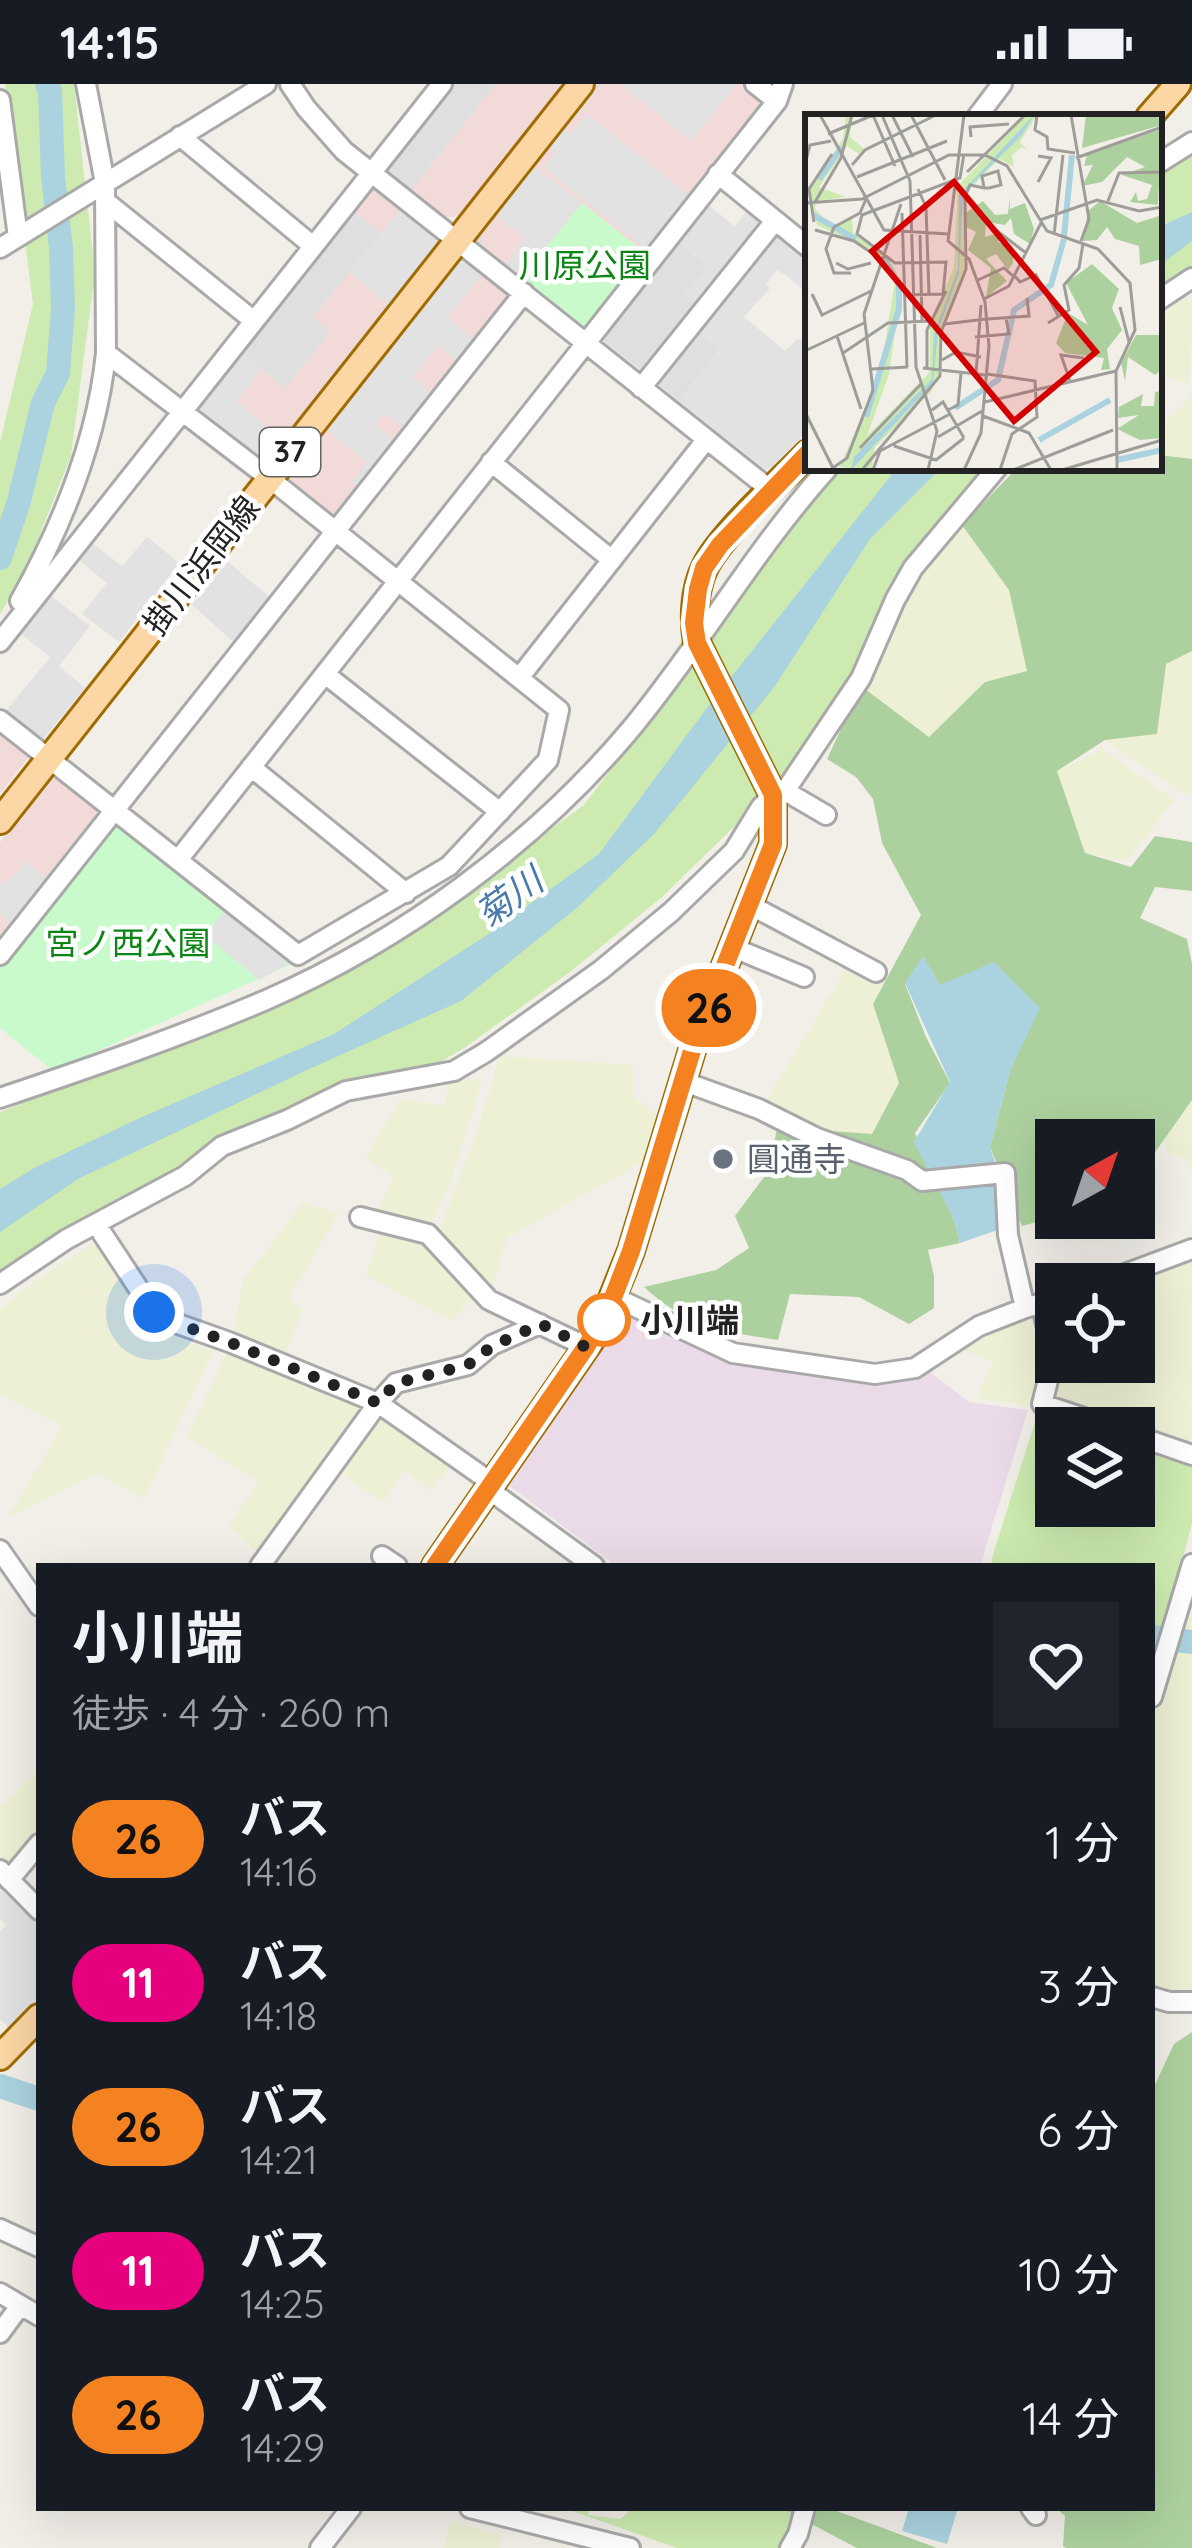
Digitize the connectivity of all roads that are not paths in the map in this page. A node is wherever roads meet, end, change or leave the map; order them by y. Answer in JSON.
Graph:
{"nodes":[{"id":1,"x":86,"y":84,"type":"edge"},
{"id":2,"x":266,"y":84,"type":"edge"},
{"id":3,"x":290,"y":84,"type":"edge"},
{"id":4,"x":442,"y":84,"type":"edge"},
{"id":5,"x":581,"y":84,"type":"edge"},
{"id":6,"x":755,"y":84,"type":"edge"},
{"id":7,"x":1002,"y":84,"type":"edge"},
{"id":8,"x":1178,"y":84,"type":"edge"},
{"id":9,"x":780,"y":93,"type":"edge"},
{"id":10,"x":0,"y":100,"type":"edge"},
{"id":11,"x":979,"y":114,"type":"edge"},
{"id":12,"x":1152,"y":114,"type":"edge"},
{"id":13,"x":180,"y":136,"type":"junction"},
{"id":14,"x":1192,"y":142,"type":"edge"},
{"id":15,"x":1162,"y":161,"type":"edge"},
{"id":16,"x":372,"y":173,"type":"junction"},
{"id":17,"x":718,"y":174,"type":"junction"},
{"id":18,"x":101,"y":191,"type":"junction"},
{"id":19,"x":775,"y":221,"type":"junction"},
{"id":20,"x":22,"y":235,"type":"junction"},
{"id":21,"x":458,"y":240,"type":"junction"},
{"id":22,"x":805,"y":245,"type":"edge"},
{"id":23,"x":313,"y":246,"type":"junction"},
{"id":24,"x":0,"y":248,"type":"edge"},
{"id":25,"x":1192,"y":278,"type":"edge"},
{"id":26,"x":524,"y":293,"type":"junction"},
{"id":27,"x":1162,"y":299,"type":"edge"},
{"id":28,"x":254,"y":321,"type":"junction"},
{"id":29,"x":584,"y":342,"type":"junction"},
{"id":30,"x":106,"y":352,"type":"junction"},
{"id":31,"x":641,"y":388,"type":"junction"},
{"id":32,"x":183,"y":410,"type":"junction"},
{"id":33,"x":706,"y":440,"type":"junction"},
{"id":34,"x":805,"y":456,"type":"edge"},
{"id":35,"x":490,"y":462,"type":"junction"},
{"id":36,"x":825,"y":471,"type":"edge"},
{"id":37,"x":995,"y":471,"type":"edge"},
{"id":38,"x":269,"y":478,"type":"junction"},
{"id":39,"x":772,"y":491,"type":"junction"},
{"id":40,"x":335,"y":530,"type":"junction"},
{"id":41,"x":611,"y":560,"type":"junction"},
{"id":42,"x":398,"y":581,"type":"junction"},
{"id":43,"x":0,"y":640,"type":"edge"},
{"id":44,"x":698,"y":645,"type":"junction"},
{"id":45,"x":325,"y":674,"type":"junction"},
{"id":46,"x":519,"y":678,"type":"junction"},
{"id":47,"x":0,"y":720,"type":"edge"},
{"id":48,"x":50,"y":759,"type":"junction"},
{"id":49,"x":251,"y":767,"type":"junction"},
{"id":50,"x":776,"y":793,"type":"junction"},
{"id":51,"x":114,"y":812,"type":"junction"},
{"id":52,"x":500,"y":812,"type":"junction"},
{"id":53,"x":826,"y":814,"type":"dead end"},
{"id":54,"x":0,"y":821,"type":"edge"},
{"id":55,"x":178,"y":860,"type":"junction"},
{"id":56,"x":406,"y":892,"type":"junction"},
{"id":57,"x":750,"y":904,"type":"junction"},
{"id":58,"x":734,"y":948,"type":"junction"},
{"id":59,"x":0,"y":955,"type":"edge"},
{"id":60,"x":876,"y":972,"type":"dead end"},
{"id":61,"x":804,"y":977,"type":"dead end"},
{"id":62,"x":682,"y":1081,"type":"junction"},
{"id":63,"x":0,"y":1099,"type":"edge"},
{"id":64,"x":360,"y":1217,"type":"dead end"},
{"id":65,"x":102,"y":1233,"type":"dead end"},
{"id":66,"x":1192,"y":1249,"type":"edge"},
{"id":67,"x":1154,"y":1263,"type":"edge"},
{"id":68,"x":0,"y":1284,"type":"edge"},
{"id":69,"x":1035,"y":1290,"type":"edge"},
{"id":70,"x":614,"y":1297,"type":"junction"},
{"id":71,"x":1035,"y":1305,"type":"edge"},
{"id":72,"x":541,"y":1324,"type":"junction"},
{"id":73,"x":586,"y":1347,"type":"junction"},
{"id":74,"x":1049,"y":1383,"type":"edge"},
{"id":75,"x":378,"y":1403,"type":"junction"},
{"id":76,"x":1051,"y":1407,"type":"edge"},
{"id":77,"x":1155,"y":1442,"type":"edge"},
{"id":78,"x":1192,"y":1455,"type":"edge"},
{"id":79,"x":490,"y":1486,"type":"junction"},
{"id":80,"x":0,"y":1550,"type":"edge"},
{"id":81,"x":265,"y":1563,"type":"edge"},
{"id":82,"x":437,"y":1563,"type":"edge"},
{"id":83,"x":590,"y":1563,"type":"edge"},
{"id":84,"x":1192,"y":1564,"type":"edge"},
{"id":85,"x":36,"y":1602,"type":"edge"},
{"id":86,"x":1155,"y":1687,"type":"edge"},
{"id":87,"x":36,"y":1847,"type":"edge"},
{"id":88,"x":5,"y":1875,"type":"edge"},
{"id":89,"x":36,"y":1907,"type":"edge"},
{"id":90,"x":1155,"y":1998,"type":"edge"},
{"id":91,"x":1192,"y":2002,"type":"edge"},
{"id":92,"x":36,"y":2021,"type":"edge"},
{"id":93,"x":0,"y":2057,"type":"edge"},
{"id":94,"x":0,"y":2229,"type":"edge"},
{"id":95,"x":36,"y":2246,"type":"edge"},
{"id":96,"x":0,"y":2294,"type":"edge"},
{"id":97,"x":32,"y":2308,"type":"edge"},
{"id":98,"x":0,"y":2333,"type":"edge"},
{"id":99,"x":349,"y":2511,"type":"edge"},
{"id":100,"x":482,"y":2511,"type":"edge"},
{"id":101,"x":804,"y":2511,"type":"edge"},
{"id":102,"x":320,"y":2548,"type":"edge"},
{"id":103,"x":630,"y":2548,"type":"edge"},
{"id":104,"x":790,"y":2548,"type":"edge"}],
"edges":[{"from":1,"to":18,"type":"street"},
{"from":2,"to":13,"type":"street"},
{"from":3,"to":16,"type":"street"},
{"from":4,"to":16,"type":"street"},
{"from":5,"to":21,"type":"main road","name":"掛川浜岡線","number":"37"},
{"from":6,"to":9,"type":"street"},
{"from":7,"to":11,"type":"street"},
{"from":8,"to":12,"type":"main road"},
{"from":9,"to":17,"type":"street"},
{"from":10,"to":20,"type":"street"},
{"from":13,"to":18,"type":"street"},
{"from":13,"to":23,"type":"street"},
{"from":14,"to":15,"type":"street"},
{"from":16,"to":21,"type":"street"},
{"from":16,"to":23,"type":"street"},
{"from":17,"to":19,"type":"street"},
{"from":17,"to":29,"type":"street"},
{"from":18,"to":20,"type":"street"},
{"from":18,"to":28,"type":"street"},
{"from":18,"to":30,"type":"street"},
{"from":19,"to":22,"type":"street"},
{"from":19,"to":31,"type":"street"},
{"from":20,"to":24,"type":"street"},
{"from":21,"to":26,"type":"street"},
{"from":21,"to":38,"type":"main road","name":"掛川浜岡線","number":"37"},
{"from":23,"to":28,"type":"street"},
{"from":25,"to":27,"type":"street"},
{"from":26,"to":29,"type":"street"},
{"from":26,"to":40,"type":"street"},
{"from":28,"to":32,"type":"street"},
{"from":29,"to":31,"type":"street"},
{"from":29,"to":35,"type":"street"},
{"from":30,"to":32,"type":"street"},
{"from":30,"to":43,"type":"street"},
{"from":31,"to":33,"type":"street"},
{"from":32,"to":38,"type":"street"},
{"from":32,"to":43,"type":"street"},
{"from":33,"to":39,"type":"street"},
{"from":33,"to":41,"type":"street"},
{"from":34,"to":39,"type":"main road"},
{"from":35,"to":41,"type":"street"},
{"from":35,"to":42,"type":"street"},
{"from":36,"to":44,"type":"street"},
{"from":37,"to":50,"type":"street"},
{"from":38,"to":40,"type":"street"},
{"from":38,"to":48,"type":"main road","name":"掛川浜岡線","number":"37"},
{"from":39,"to":44,"type":"main road"},
{"from":40,"to":42,"type":"street"},
{"from":40,"to":51,"type":"street"},
{"from":41,"to":46,"type":"street"},
{"from":42,"to":45,"type":"street"},
{"from":42,"to":46,"type":"street"},
{"from":44,"to":50,"type":"main road"},
{"from":44,"to":63,"type":"street"},
{"from":45,"to":49,"type":"street"},
{"from":45,"to":52,"type":"street"},
{"from":46,"to":52,"type":"street"},
{"from":47,"to":48,"type":"street"},
{"from":48,"to":51,"type":"street"},
{"from":48,"to":54,"type":"main road","name":"掛川浜岡線","number":"37"},
{"from":49,"to":55,"type":"street"},
{"from":49,"to":56,"type":"street"},
{"from":50,"to":53,"type":"street"},
{"from":50,"to":57,"type":"main road"},
{"from":50,"to":68,"type":"street"},
{"from":51,"to":55,"type":"street"},
{"from":51,"to":59,"type":"street"},
{"from":52,"to":56,"type":"street"},
{"from":55,"to":56,"type":"street"},
{"from":57,"to":58,"type":"main road"},
{"from":57,"to":60,"type":"street"},
{"from":58,"to":61,"type":"street"},
{"from":58,"to":62,"type":"main road"},
{"from":62,"to":69,"type":"street"},
{"from":62,"to":70,"type":"main road"},
{"from":64,"to":72,"type":"street"},
{"from":65,"to":75,"type":"street"},
{"from":66,"to":67,"type":"street"},
{"from":70,"to":71,"type":"street"},
{"from":70,"to":73,"type":"main road"},
{"from":72,"to":73,"type":"street"},
{"from":72,"to":75,"type":"street"},
{"from":73,"to":79,"type":"main road"},
{"from":74,"to":76,"type":"street"},
{"from":75,"to":79,"type":"street"},
{"from":75,"to":81,"type":"street"},
{"from":77,"to":78,"type":"street"},
{"from":79,"to":82,"type":"main road"},
{"from":79,"to":83,"type":"street"},
{"from":80,"to":85,"type":"street"},
{"from":84,"to":86,"type":"street"},
{"from":87,"to":88,"type":"street"},
{"from":88,"to":89,"type":"street"},
{"from":90,"to":91,"type":"street"},
{"from":92,"to":93,"type":"main road"},
{"from":94,"to":95,"type":"street"},
{"from":96,"to":97,"type":"street"},
{"from":97,"to":98,"type":"street"},
{"from":99,"to":102,"type":"street"},
{"from":100,"to":103,"type":"street"},
{"from":101,"to":104,"type":"street"}]}
